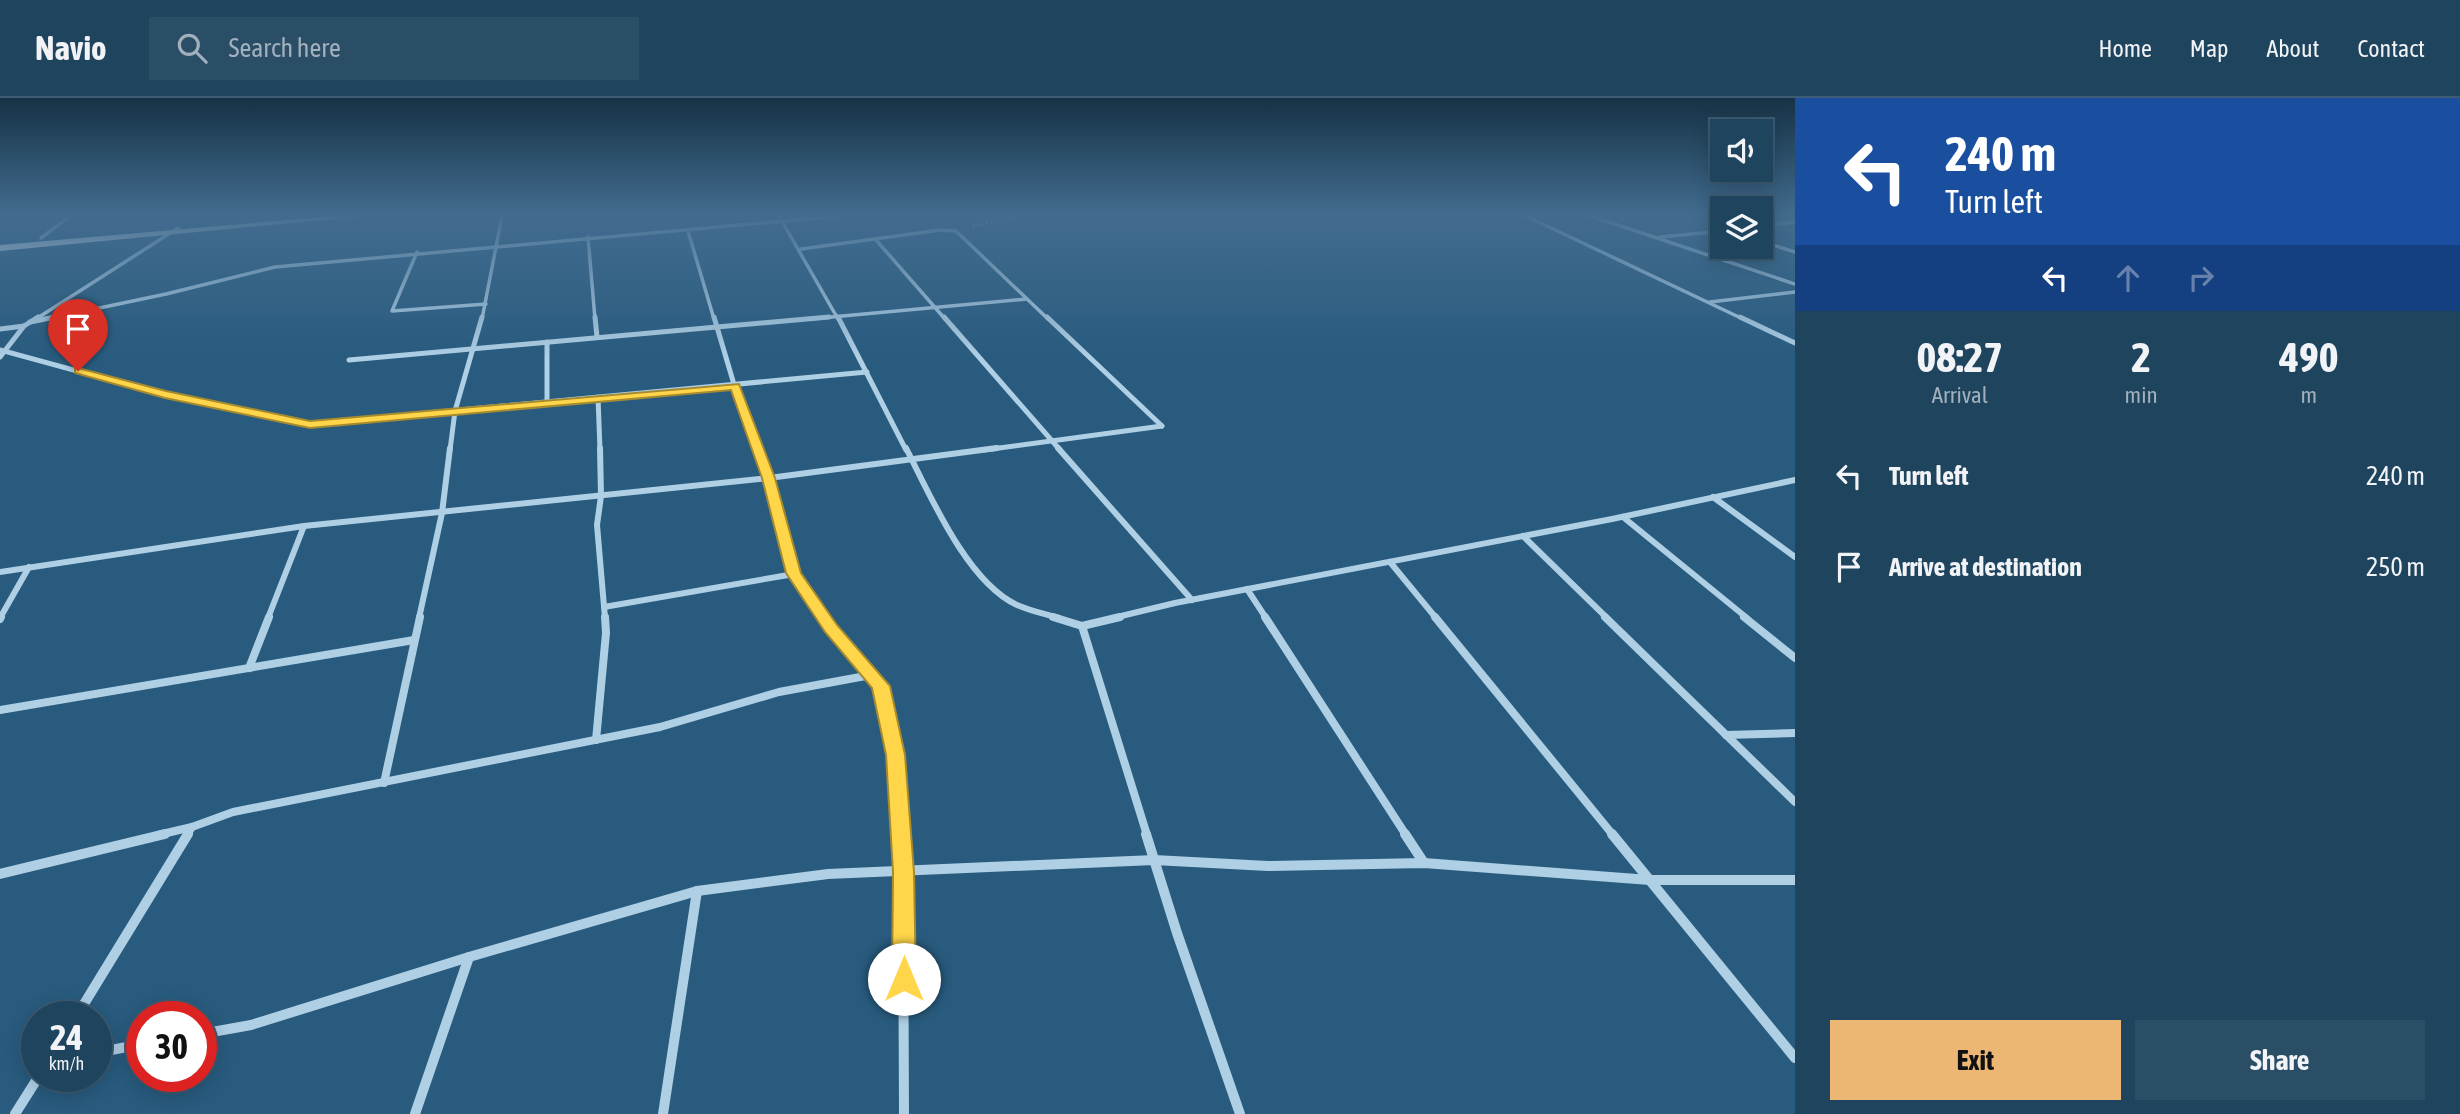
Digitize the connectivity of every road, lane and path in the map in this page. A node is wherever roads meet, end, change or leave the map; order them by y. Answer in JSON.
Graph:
{"nodes":[{"id":1,"x":123,"y":263,"type":"edge"},
{"id":2,"x":309,"y":263,"type":"edge"},
{"id":3,"x":412,"y":263,"type":"edge"},
{"id":4,"x":494,"y":263,"type":"edge"},
{"id":5,"x":590,"y":263,"type":"edge"},
{"id":6,"x":698,"y":263,"type":"edge"},
{"id":7,"x":808,"y":263,"type":"edge"},
{"id":8,"x":897,"y":263,"type":"edge"},
{"id":9,"x":990,"y":263,"type":"edge"},
{"id":10,"x":1627,"y":263,"type":"edge"},
{"id":11,"x":1733,"y":263,"type":"edge"},
{"id":12,"x":1795,"y":284,"type":"edge"},
{"id":13,"x":1795,"y":292,"type":"edge"},
{"id":14,"x":1027,"y":299,"type":"junction"},
{"id":15,"x":1709,"y":302,"type":"junction"},
{"id":16,"x":486,"y":304,"type":"junction"},
{"id":17,"x":935,"y":307,"type":"junction"},
{"id":18,"x":835,"y":315,"type":"junction"},
{"id":19,"x":30,"y":322,"type":"junction"},
{"id":20,"x":24,"y":326,"type":"junction"},
{"id":21,"x":716,"y":326,"type":"junction"},
{"id":22,"x":0,"y":329,"type":"edge"},
{"id":23,"x":597,"y":337,"type":"junction"},
{"id":24,"x":547,"y":342,"type":"junction"},
{"id":25,"x":1795,"y":343,"type":"edge"},
{"id":26,"x":474,"y":349,"type":"junction"},
{"id":27,"x":3,"y":350,"type":"edge"},
{"id":28,"x":0,"y":357,"type":"edge"},
{"id":29,"x":349,"y":360,"type":"dead end"},
{"id":30,"x":867,"y":372,"type":"junction"},
{"id":31,"x":735,"y":386,"type":"junction"},
{"id":32,"x":598,"y":397,"type":"junction"},
{"id":33,"x":547,"y":401,"type":"junction"},
{"id":34,"x":455,"y":411,"type":"junction"},
{"id":35,"x":1056,"y":442,"type":"junction"},
{"id":36,"x":913,"y":460,"type":"junction"},
{"id":37,"x":769,"y":478,"type":"junction"},
{"id":38,"x":1795,"y":480,"type":"edge"},
{"id":39,"x":601,"y":496,"type":"junction"},
{"id":40,"x":1713,"y":497,"type":"junction"},
{"id":41,"x":442,"y":513,"type":"junction"},
{"id":42,"x":1623,"y":517,"type":"junction"},
{"id":43,"x":304,"y":526,"type":"junction"},
{"id":44,"x":1523,"y":536,"type":"junction"},
{"id":45,"x":1795,"y":556,"type":"edge"},
{"id":46,"x":1390,"y":562,"type":"junction"},
{"id":47,"x":29,"y":567,"type":"junction"},
{"id":48,"x":0,"y":572,"type":"edge"},
{"id":49,"x":794,"y":573,"type":"junction"},
{"id":50,"x":1247,"y":589,"type":"junction"},
{"id":51,"x":1192,"y":600,"type":"junction"},
{"id":52,"x":604,"y":607,"type":"junction"},
{"id":53,"x":0,"y":619,"type":"edge"},
{"id":54,"x":1082,"y":626,"type":"junction"},
{"id":55,"x":414,"y":640,"type":"junction"},
{"id":56,"x":1795,"y":657,"type":"edge"},
{"id":57,"x":249,"y":668,"type":"junction"},
{"id":58,"x":871,"y":675,"type":"junction"},
{"id":59,"x":0,"y":710,"type":"edge"},
{"id":60,"x":1795,"y":733,"type":"edge"},
{"id":61,"x":1726,"y":735,"type":"junction"},
{"id":62,"x":596,"y":740,"type":"junction"},
{"id":63,"x":384,"y":783,"type":"junction"},
{"id":64,"x":1795,"y":803,"type":"edge"},
{"id":65,"x":192,"y":827,"type":"junction"},
{"id":66,"x":1154,"y":860,"type":"junction"},
{"id":67,"x":1424,"y":863,"type":"junction"},
{"id":68,"x":903,"y":872,"type":"junction"},
{"id":69,"x":0,"y":874,"type":"edge"},
{"id":70,"x":1650,"y":880,"type":"junction"},
{"id":71,"x":1795,"y":880,"type":"edge"},
{"id":72,"x":697,"y":891,"type":"junction"},
{"id":73,"x":469,"y":957,"type":"junction"},
{"id":74,"x":86,"y":1001,"type":"edge"},
{"id":75,"x":217,"y":1031,"type":"edge"},
{"id":76,"x":1795,"y":1058,"type":"edge"},
{"id":77,"x":29,"y":1092,"type":"edge"},
{"id":78,"x":15,"y":1114,"type":"edge"},
{"id":79,"x":415,"y":1114,"type":"edge"},
{"id":80,"x":663,"y":1114,"type":"edge"},
{"id":81,"x":904,"y":1114,"type":"edge"},
{"id":82,"x":1240,"y":1114,"type":"edge"}],
"edges":[{"from":1,"to":19,"type":"street"},
{"from":2,"to":19,"type":"street"},
{"from":3,"to":16,"type":"street"},
{"from":4,"to":16,"type":"street"},
{"from":5,"to":23,"type":"street"},
{"from":6,"to":21,"type":"street"},
{"from":7,"to":18,"type":"street"},
{"from":8,"to":17,"type":"street"},
{"from":9,"to":14,"type":"street"},
{"from":10,"to":15,"type":"street"},
{"from":11,"to":12,"type":"street"},
{"from":13,"to":15,"type":"street"},
{"from":14,"to":17,"type":"street"},
{"from":14,"to":35,"type":"street"},
{"from":15,"to":25,"type":"street"},
{"from":16,"to":26,"type":"street"},
{"from":17,"to":18,"type":"street"},
{"from":17,"to":35,"type":"street"},
{"from":18,"to":21,"type":"street"},
{"from":18,"to":30,"type":"street"},
{"from":19,"to":20,"type":"street"},
{"from":20,"to":22,"type":"street"},
{"from":20,"to":27,"type":"street"},
{"from":21,"to":23,"type":"street"},
{"from":21,"to":31,"type":"street"},
{"from":23,"to":24,"type":"street"},
{"from":24,"to":26,"type":"street"},
{"from":24,"to":33,"type":"street"},
{"from":26,"to":29,"type":"street"},
{"from":26,"to":34,"type":"street"},
{"from":27,"to":28,"type":"street"},
{"from":27,"to":34,"type":"street"},
{"from":30,"to":31,"type":"street"},
{"from":30,"to":36,"type":"street"},
{"from":31,"to":32,"type":"street"},
{"from":31,"to":37,"type":"street"},
{"from":32,"to":33,"type":"street"},
{"from":32,"to":39,"type":"street"},
{"from":33,"to":34,"type":"street"},
{"from":34,"to":41,"type":"street"},
{"from":35,"to":36,"type":"street"},
{"from":35,"to":51,"type":"street"},
{"from":36,"to":37,"type":"street"},
{"from":36,"to":54,"type":"street"},
{"from":37,"to":39,"type":"street"},
{"from":37,"to":49,"type":"street"},
{"from":38,"to":40,"type":"street"},
{"from":39,"to":41,"type":"street"},
{"from":39,"to":52,"type":"street"},
{"from":40,"to":42,"type":"street"},
{"from":40,"to":45,"type":"street"},
{"from":41,"to":43,"type":"street"},
{"from":41,"to":55,"type":"street"},
{"from":42,"to":44,"type":"street"},
{"from":42,"to":56,"type":"street"},
{"from":43,"to":47,"type":"street"},
{"from":43,"to":57,"type":"street"},
{"from":44,"to":46,"type":"street"},
{"from":44,"to":61,"type":"street"},
{"from":46,"to":50,"type":"street"},
{"from":46,"to":70,"type":"street"},
{"from":47,"to":48,"type":"street"},
{"from":47,"to":53,"type":"street"},
{"from":49,"to":52,"type":"street"},
{"from":49,"to":58,"type":"street"},
{"from":50,"to":51,"type":"street"},
{"from":50,"to":67,"type":"street"},
{"from":51,"to":54,"type":"street"},
{"from":52,"to":62,"type":"street"},
{"from":54,"to":66,"type":"street"},
{"from":55,"to":57,"type":"street"},
{"from":55,"to":63,"type":"street"},
{"from":57,"to":59,"type":"street"},
{"from":58,"to":62,"type":"street"},
{"from":58,"to":68,"type":"street"},
{"from":60,"to":61,"type":"street"},
{"from":61,"to":64,"type":"street"},
{"from":62,"to":63,"type":"street"},
{"from":63,"to":65,"type":"street"},
{"from":65,"to":69,"type":"street"},
{"from":65,"to":74,"type":"street"},
{"from":66,"to":67,"type":"street"},
{"from":66,"to":68,"type":"street"},
{"from":66,"to":82,"type":"street"},
{"from":67,"to":70,"type":"street"},
{"from":68,"to":72,"type":"street"},
{"from":68,"to":81,"type":"street"},
{"from":70,"to":71,"type":"street"},
{"from":70,"to":76,"type":"street"},
{"from":72,"to":73,"type":"street"},
{"from":72,"to":80,"type":"street"},
{"from":73,"to":75,"type":"street"},
{"from":73,"to":79,"type":"street"},
{"from":77,"to":78,"type":"street"}]}
